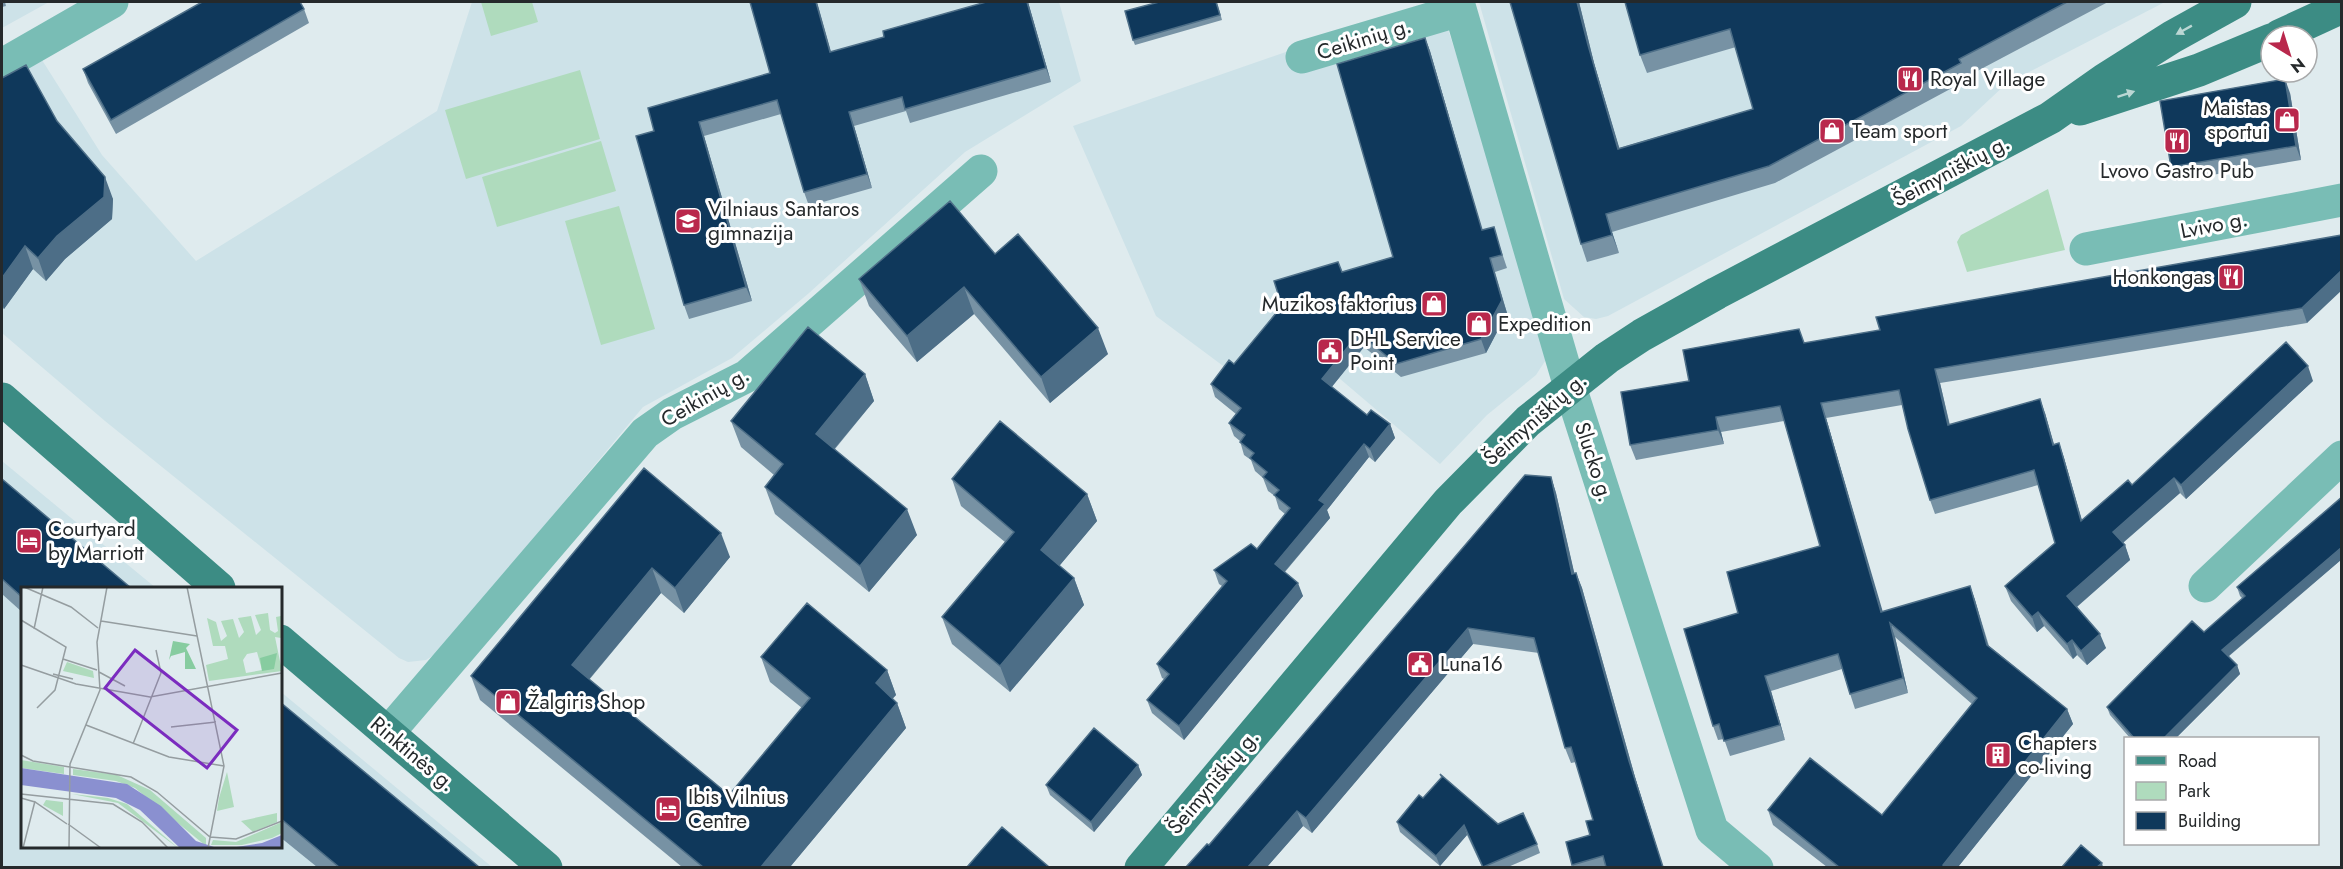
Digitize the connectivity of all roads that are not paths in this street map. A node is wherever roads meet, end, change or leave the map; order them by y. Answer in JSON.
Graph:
{"nodes":[{"id":1,"x":112,"y":2,"type":"edge"},
{"id":2,"x":2235,"y":2,"type":"edge"},
{"id":3,"x":1459,"y":6,"type":"edge"},
{"id":4,"x":2342,"y":7,"type":"edge"},
{"id":5,"x":2305,"y":24,"type":"edge"},
{"id":6,"x":2259,"y":45,"type":"edge"},
{"id":7,"x":1302,"y":57,"type":"dead end"},
{"id":8,"x":2,"y":65,"type":"edge"},
{"id":9,"x":2050,"y":118,"type":"junction"},
{"id":10,"x":981,"y":171,"type":"dead end"},
{"id":11,"x":2342,"y":200,"type":"edge"},
{"id":12,"x":2086,"y":249,"type":"dead end"},
{"id":13,"x":1570,"y":387,"type":"junction"},
{"id":14,"x":2,"y":399,"type":"edge"},
{"id":15,"x":2342,"y":457,"type":"edge"},
{"id":16,"x":2205,"y":586,"type":"dead end"},
{"id":17,"x":218,"y":587,"type":"edge"},
{"id":18,"x":282,"y":643,"type":"edge"},
{"id":19,"x":388,"y":733,"type":"junction"},
{"id":20,"x":546,"y":867,"type":"edge"},
{"id":21,"x":1141,"y":867,"type":"edge"},
{"id":22,"x":1757,"y":867,"type":"edge"}],
"edges":[{"from":1,"to":8,"type":"street"},
{"from":2,"to":9,"type":"main road","name":"Šeimyniškių g.","one_way":true},
{"from":3,"to":7,"type":"street","name":"Ceikinių g."},
{"from":3,"to":13,"type":"street","name":"Slucko g."},
{"from":4,"to":5,"type":"main road"},
{"from":9,"to":6,"type":"main road","name":"Šeimyniškių g.","one_way":true},
{"from":9,"to":13,"type":"main road","name":"Šeimyniškių g."},
{"from":10,"to":19,"type":"street","name":"Ceikinių g."},
{"from":11,"to":12,"type":"street","name":"Lvivo g."},
{"from":13,"to":21,"type":"main road","name":"Šeimyniškių g."},
{"from":13,"to":22,"type":"street","name":"Slucko g."},
{"from":14,"to":17,"type":"main road"},
{"from":15,"to":16,"type":"street"},
{"from":18,"to":19,"type":"main road","name":"Rinktinės g."},
{"from":19,"to":20,"type":"main road","name":"Rinktinės g."}]}
